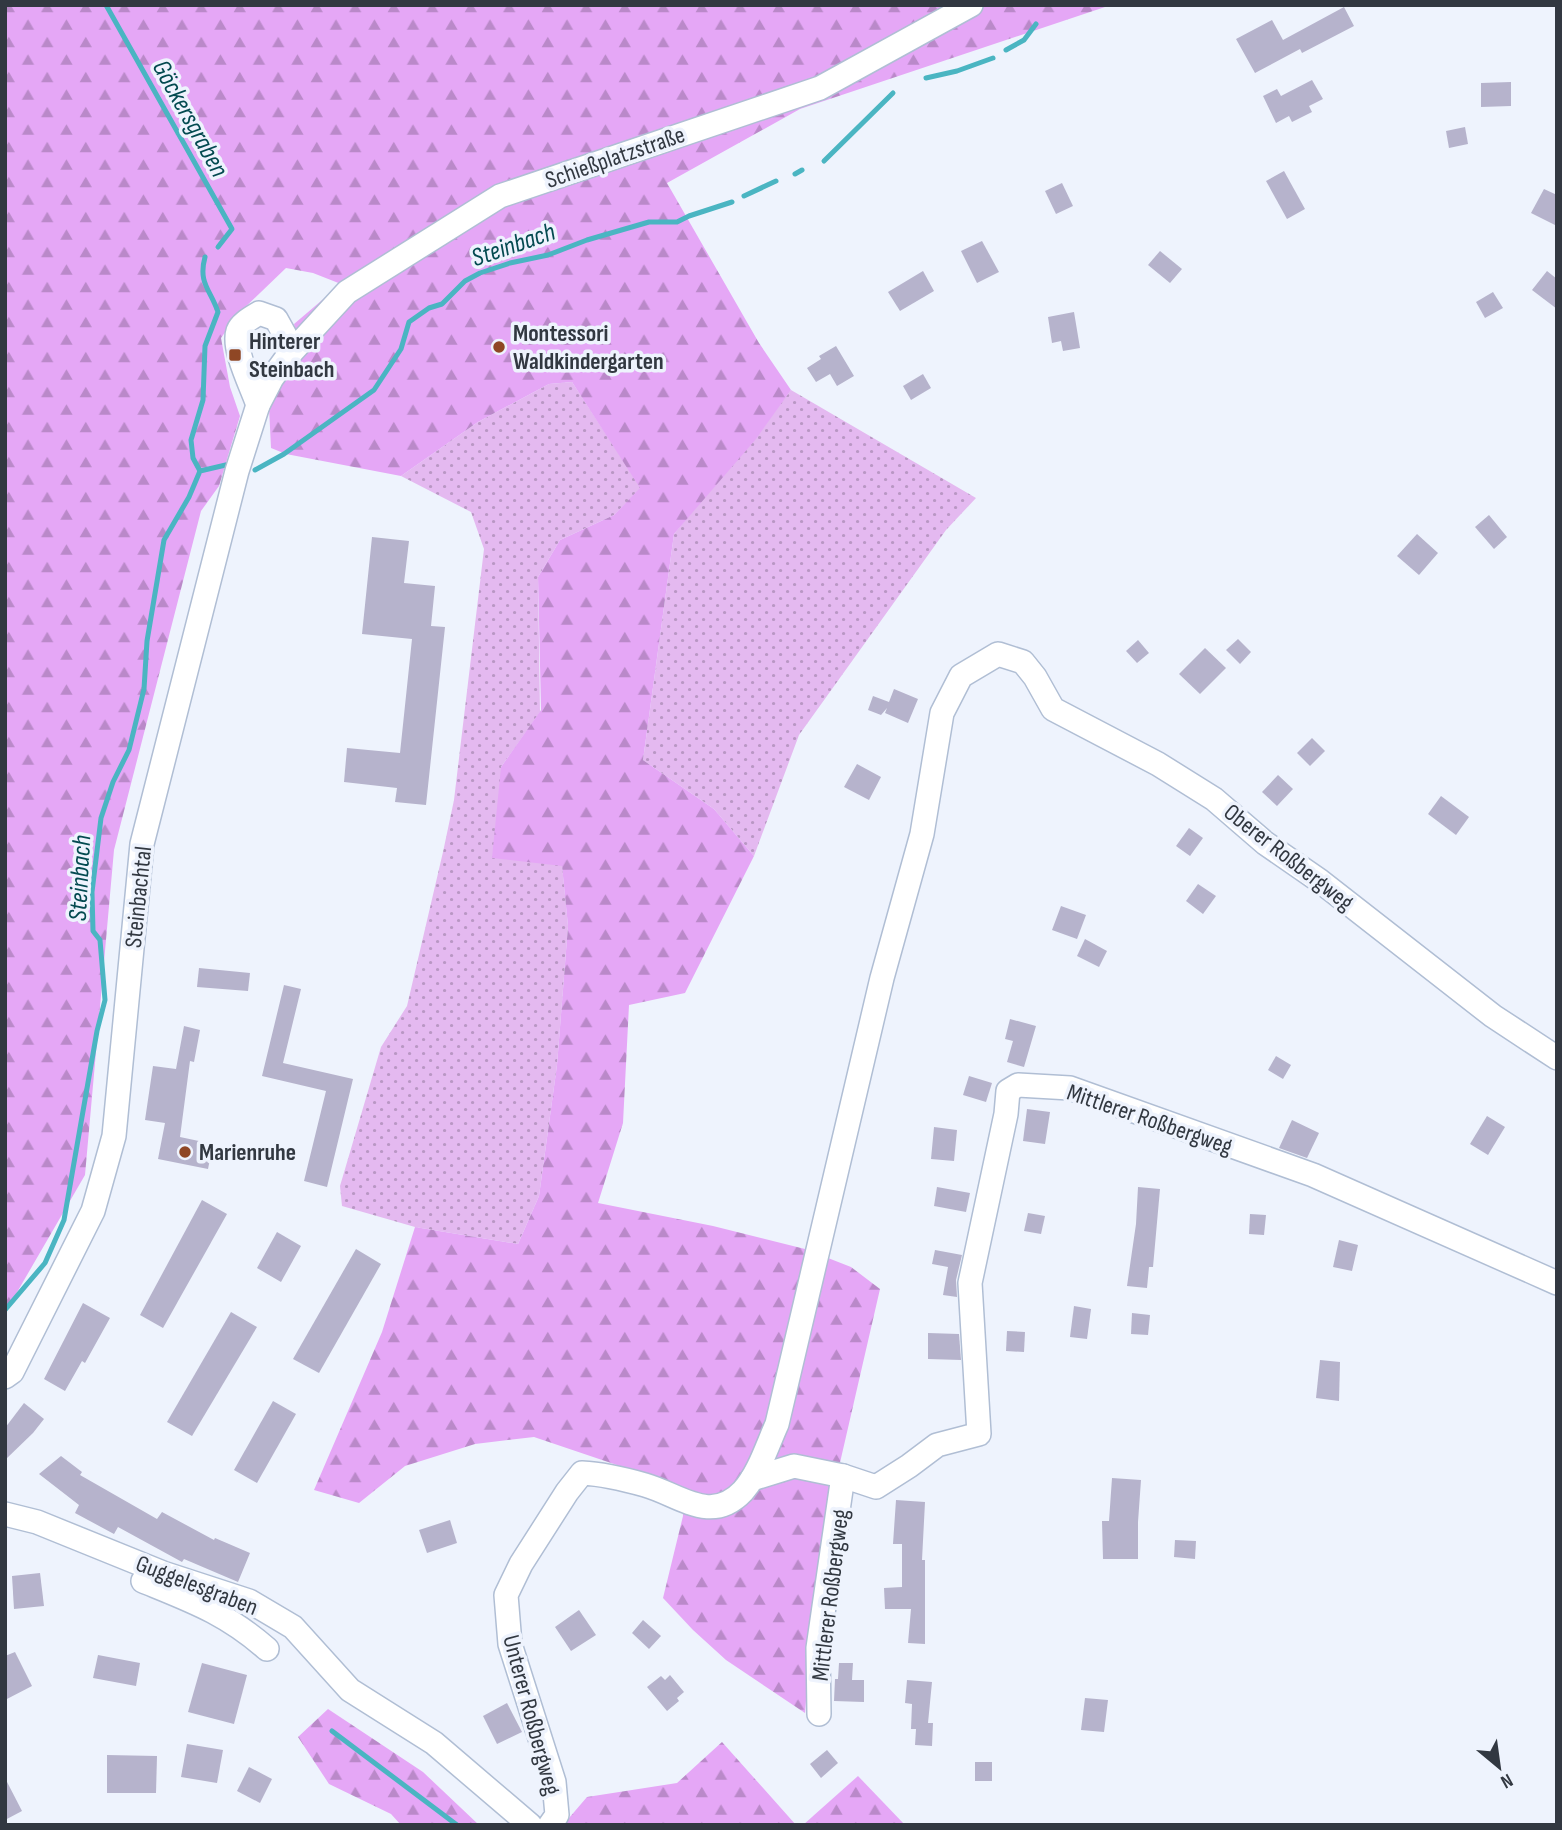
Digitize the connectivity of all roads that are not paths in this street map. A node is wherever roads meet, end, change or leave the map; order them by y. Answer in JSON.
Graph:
{"nodes":[{"id":1,"x":971,"y":5,"type":"edge"},
{"id":2,"x":288,"y":356,"type":"junction"},
{"id":3,"x":258,"y":405,"type":"junction"},
{"id":4,"x":1023,"y":662,"type":"joint"},
{"id":5,"x":1557,"y":1058,"type":"edge"},
{"id":6,"x":1557,"y":1283,"type":"edge"},
{"id":7,"x":5,"y":1377,"type":"edge"},
{"id":8,"x":843,"y":1476,"type":"junction"},
{"id":9,"x":752,"y":1479,"type":"junction"},
{"id":10,"x":718,"y":1506,"type":"joint"},
{"id":11,"x":5,"y":1514,"type":"edge"},
{"id":12,"x":5,"y":1523,"type":"edge"},
{"id":13,"x":267,"y":1649,"type":"dead end"},
{"id":14,"x":818,"y":1714,"type":"dead end"},
{"id":15,"x":530,"y":1825,"type":"edge"},
{"id":16,"x":550,"y":1825,"type":"edge"}],
"edges":[{"from":1,"to":2,"type":"street","name":"Schießplatzstraße"},
{"from":2,"to":3,"type":"street","name":"Steinbachtal"},
{"from":2,"to":3,"type":"street"},
{"from":3,"to":7,"type":"street","name":"Steinbachtal"},
{"from":4,"to":5,"type":"street","name":"Oberer Roßbergweg"},
{"from":4,"to":9,"type":"street","name":"Mittlerer Roßbergweg"},
{"from":6,"to":8,"type":"street","name":"Mittlerer Roßbergweg"},
{"from":8,"to":9,"type":"street","name":"Mittlerer Roßbergweg"},
{"from":8,"to":14,"type":"street","name":"Mittlerer Roßbergweg"},
{"from":9,"to":10,"type":"street","name":"Mittlerer Roßbergweg"},
{"from":10,"to":16,"type":"street","name":"Unterer Roßbergweg"},
{"from":11,"to":15,"type":"street","name":"Guggelesgraben"},
{"from":12,"to":13,"type":"street","name":"Guggelesgraben"}]}
